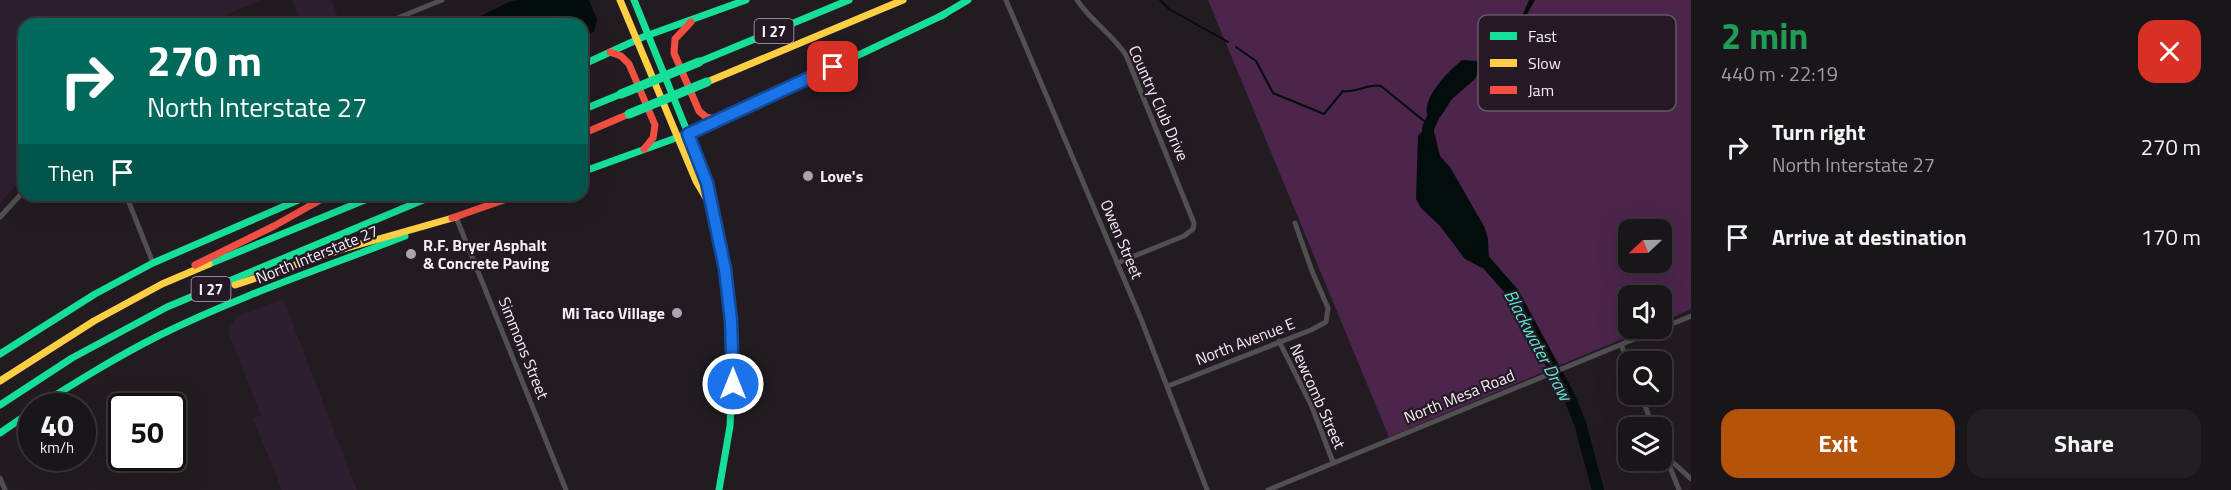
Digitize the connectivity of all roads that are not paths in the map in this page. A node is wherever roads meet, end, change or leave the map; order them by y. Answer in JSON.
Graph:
{"nodes":[{"id":1,"x":442,"y":0,"type":"edge"},
{"id":2,"x":620,"y":0,"type":"edge"},
{"id":3,"x":634,"y":0,"type":"edge"},
{"id":4,"x":746,"y":0,"type":"edge"},
{"id":5,"x":849,"y":0,"type":"edge"},
{"id":6,"x":903,"y":0,"type":"edge"},
{"id":7,"x":968,"y":0,"type":"edge"},
{"id":8,"x":974,"y":0,"type":"edge"},
{"id":9,"x":1006,"y":0,"type":"edge"},
{"id":10,"x":1077,"y":0,"type":"edge"},
{"id":11,"x":941,"y":16,"type":"junction"},
{"id":12,"x":398,"y":18,"type":"edge"},
{"id":13,"x":695,"y":18,"type":"junction"},
{"id":14,"x":649,"y":35,"type":"junction"},
{"id":15,"x":636,"y":40,"type":"junction"},
{"id":16,"x":610,"y":52,"type":"junction"},
{"id":17,"x":588,"y":62,"type":"edge"},
{"id":18,"x":588,"y":108,"type":"edge"},
{"id":19,"x":719,"y":120,"type":"junction"},
{"id":20,"x":588,"y":131,"type":"edge"},
{"id":21,"x":688,"y":134,"type":"junction"},
{"id":22,"x":678,"y":138,"type":"junction"},
{"id":23,"x":642,"y":151,"type":"junction"},
{"id":24,"x":588,"y":170,"type":"edge"},
{"id":25,"x":18,"y":198,"type":"edge"},
{"id":26,"x":128,"y":201,"type":"edge"},
{"id":27,"x":296,"y":201,"type":"edge"},
{"id":28,"x":318,"y":201,"type":"edge"},
{"id":29,"x":362,"y":201,"type":"edge"},
{"id":30,"x":421,"y":201,"type":"edge"},
{"id":31,"x":501,"y":201,"type":"edge"},
{"id":32,"x":710,"y":204,"type":"junction"},
{"id":33,"x":456,"y":217,"type":"junction"},
{"id":34,"x":0,"y":218,"type":"edge"},
{"id":35,"x":1294,"y":223,"type":"dead end"},
{"id":36,"x":153,"y":263,"type":"junction"},
{"id":37,"x":1117,"y":263,"type":"junction"},
{"id":38,"x":162,"y":285,"type":"junction"},
{"id":39,"x":167,"y":307,"type":"junction"},
{"id":40,"x":1691,"y":316,"type":"edge"},
{"id":41,"x":1672,"y":324,"type":"edge"},
{"id":42,"x":1635,"y":339,"type":"edge"},
{"id":43,"x":1279,"y":341,"type":"junction"},
{"id":44,"x":1621,"y":345,"type":"junction"},
{"id":45,"x":1624,"y":351,"type":"edge"},
{"id":46,"x":0,"y":354,"type":"edge"},
{"id":47,"x":0,"y":381,"type":"edge"},
{"id":48,"x":1168,"y":386,"type":"junction"},
{"id":49,"x":58,"y":393,"type":"edge"},
{"id":50,"x":0,"y":405,"type":"edge"},
{"id":51,"x":18,"y":421,"type":"edge"},
{"id":52,"x":0,"y":433,"type":"edge"},
{"id":53,"x":1333,"y":462,"type":"junction"},
{"id":54,"x":1672,"y":462,"type":"edge"},
{"id":55,"x":1672,"y":471,"type":"edge"},
{"id":56,"x":0,"y":478,"type":"edge"},
{"id":57,"x":1691,"y":479,"type":"edge"},
{"id":58,"x":5,"y":490,"type":"edge"},
{"id":59,"x":566,"y":490,"type":"edge"},
{"id":60,"x":719,"y":490,"type":"edge"},
{"id":61,"x":1207,"y":490,"type":"edge"},
{"id":62,"x":1268,"y":490,"type":"edge"},
{"id":63,"x":1679,"y":490,"type":"edge"}],
"edges":[{"from":1,"to":12,"type":"street"},
{"from":2,"to":15,"type":"main road"},
{"from":3,"to":14,"type":"main road"},
{"from":4,"to":13,"type":"main road"},
{"from":5,"to":18,"type":"main road","number":"I 27","bridge":true},
{"from":6,"to":20,"type":"main road","number":"I 27","bridge":true},
{"from":7,"to":11,"type":"main road"},
{"from":8,"to":11,"type":"main road"},
{"from":9,"to":37,"type":"street","name":"Owen Street"},
{"from":10,"to":37,"type":"street","name":"Country Club Drive"},
{"from":11,"to":19,"type":"main road"},
{"from":13,"to":14,"type":"main road"},
{"from":13,"to":19,"type":"main road"},
{"from":14,"to":15,"type":"main road"},
{"from":14,"to":21,"type":"main road"},
{"from":15,"to":16,"type":"main road"},
{"from":15,"to":22,"type":"main road"},
{"from":16,"to":17,"type":"main road"},
{"from":16,"to":23,"type":"main road"},
{"from":19,"to":21,"type":"main road"},
{"from":21,"to":22,"type":"main road"},
{"from":21,"to":32,"type":"main road"},
{"from":22,"to":23,"type":"main road"},
{"from":22,"to":32,"type":"main road"},
{"from":23,"to":24,"type":"main road"},
{"from":25,"to":34,"type":"street"},
{"from":26,"to":36,"type":"street"},
{"from":27,"to":36,"type":"main road"},
{"from":28,"to":38,"type":"main road"},
{"from":29,"to":38,"type":"main road","number":"I 27"},
{"from":30,"to":39,"type":"main road","number":"I 27"},
{"from":31,"to":33,"type":"main road","name":"North Interstate 27"},
{"from":32,"to":60,"type":"main road"},
{"from":33,"to":39,"type":"main road"},
{"from":33,"to":49,"type":"main road","name":"North Interstate 27"},
{"from":33,"to":59,"type":"street","name":"Simmons Street"},
{"from":35,"to":43,"type":"street","name":"North Avenue E"},
{"from":36,"to":46,"type":"main road"},
{"from":37,"to":48,"type":"street","name":"Owen Street"},
{"from":38,"to":47,"type":"main road","number":"I 27"},
{"from":39,"to":50,"type":"main road","number":"I 27"},
{"from":40,"to":41,"type":"street","name":"North Mesa Road"},
{"from":42,"to":44,"type":"street","name":"North Mesa Road"},
{"from":43,"to":48,"type":"street","name":"North Avenue E"},
{"from":43,"to":53,"type":"street","name":"Newcomb Street"},
{"from":44,"to":45,"type":"street"},
{"from":44,"to":53,"type":"street","name":"North Mesa Road"},
{"from":48,"to":61,"type":"street","name":"Owen Street"},
{"from":51,"to":52,"type":"main road"},
{"from":53,"to":62,"type":"street","name":"North Mesa Road"},
{"from":54,"to":57,"type":"street"},
{"from":55,"to":63,"type":"street"},
{"from":56,"to":58,"type":"street"}]}
